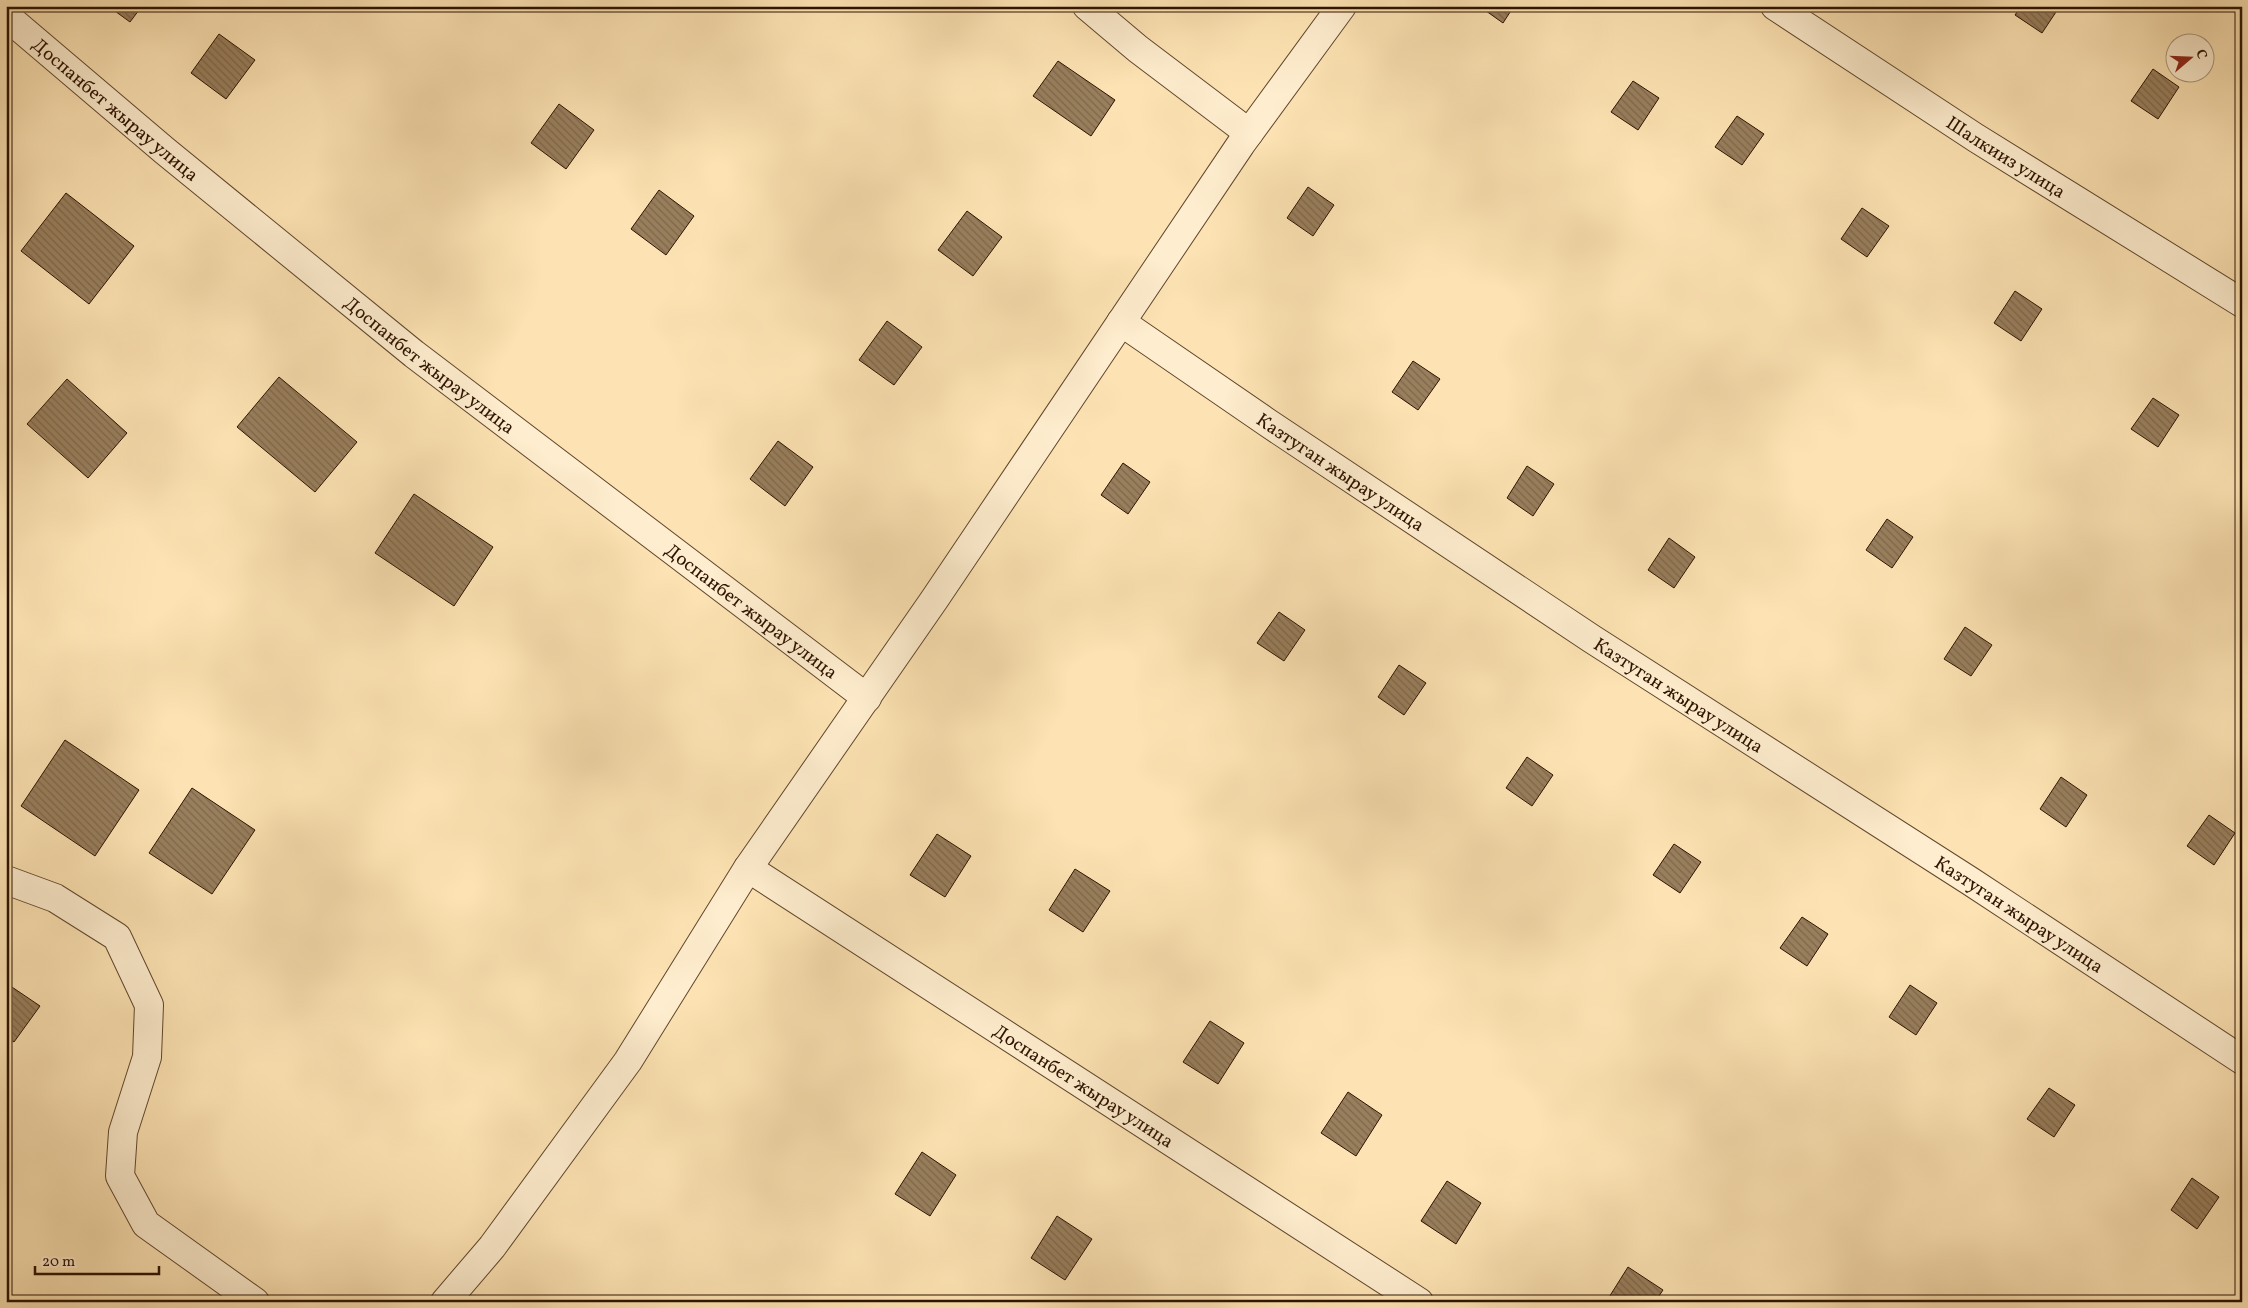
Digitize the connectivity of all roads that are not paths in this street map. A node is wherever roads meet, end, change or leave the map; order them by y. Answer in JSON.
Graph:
{"nodes":[{"id":1,"x":1087,"y":6,"type":"edge"},
{"id":2,"x":1342,"y":6,"type":"edge"},
{"id":3,"x":1775,"y":6,"type":"edge"},
{"id":4,"x":6,"y":16,"type":"edge"},
{"id":5,"x":1249,"y":133,"type":"junction"},
{"id":6,"x":2242,"y":303,"type":"edge"},
{"id":7,"x":1121,"y":322,"type":"junction"},
{"id":8,"x":867,"y":698,"type":"junction"},
{"id":9,"x":748,"y":868,"type":"junction"},
{"id":10,"x":6,"y":880,"type":"edge"},
{"id":11,"x":2242,"y":1060,"type":"edge"},
{"id":12,"x":255,"y":1302,"type":"edge"},
{"id":13,"x":444,"y":1302,"type":"edge"},
{"id":14,"x":1419,"y":1302,"type":"edge"}],
"edges":[{"from":1,"to":5,"type":"street"},
{"from":2,"to":5,"type":"street"},
{"from":3,"to":6,"type":"street","name":"Шалкииз улица"},
{"from":4,"to":8,"type":"street","name":"Доспанбет жырау улица"},
{"from":5,"to":7,"type":"street"},
{"from":7,"to":8,"type":"street"},
{"from":7,"to":11,"type":"street","name":"Казтуган жырау улица"},
{"from":8,"to":9,"type":"street"},
{"from":9,"to":13,"type":"street"},
{"from":9,"to":14,"type":"street","name":"Доспанбет жырау улица"},
{"from":10,"to":12,"type":"street"}]}
